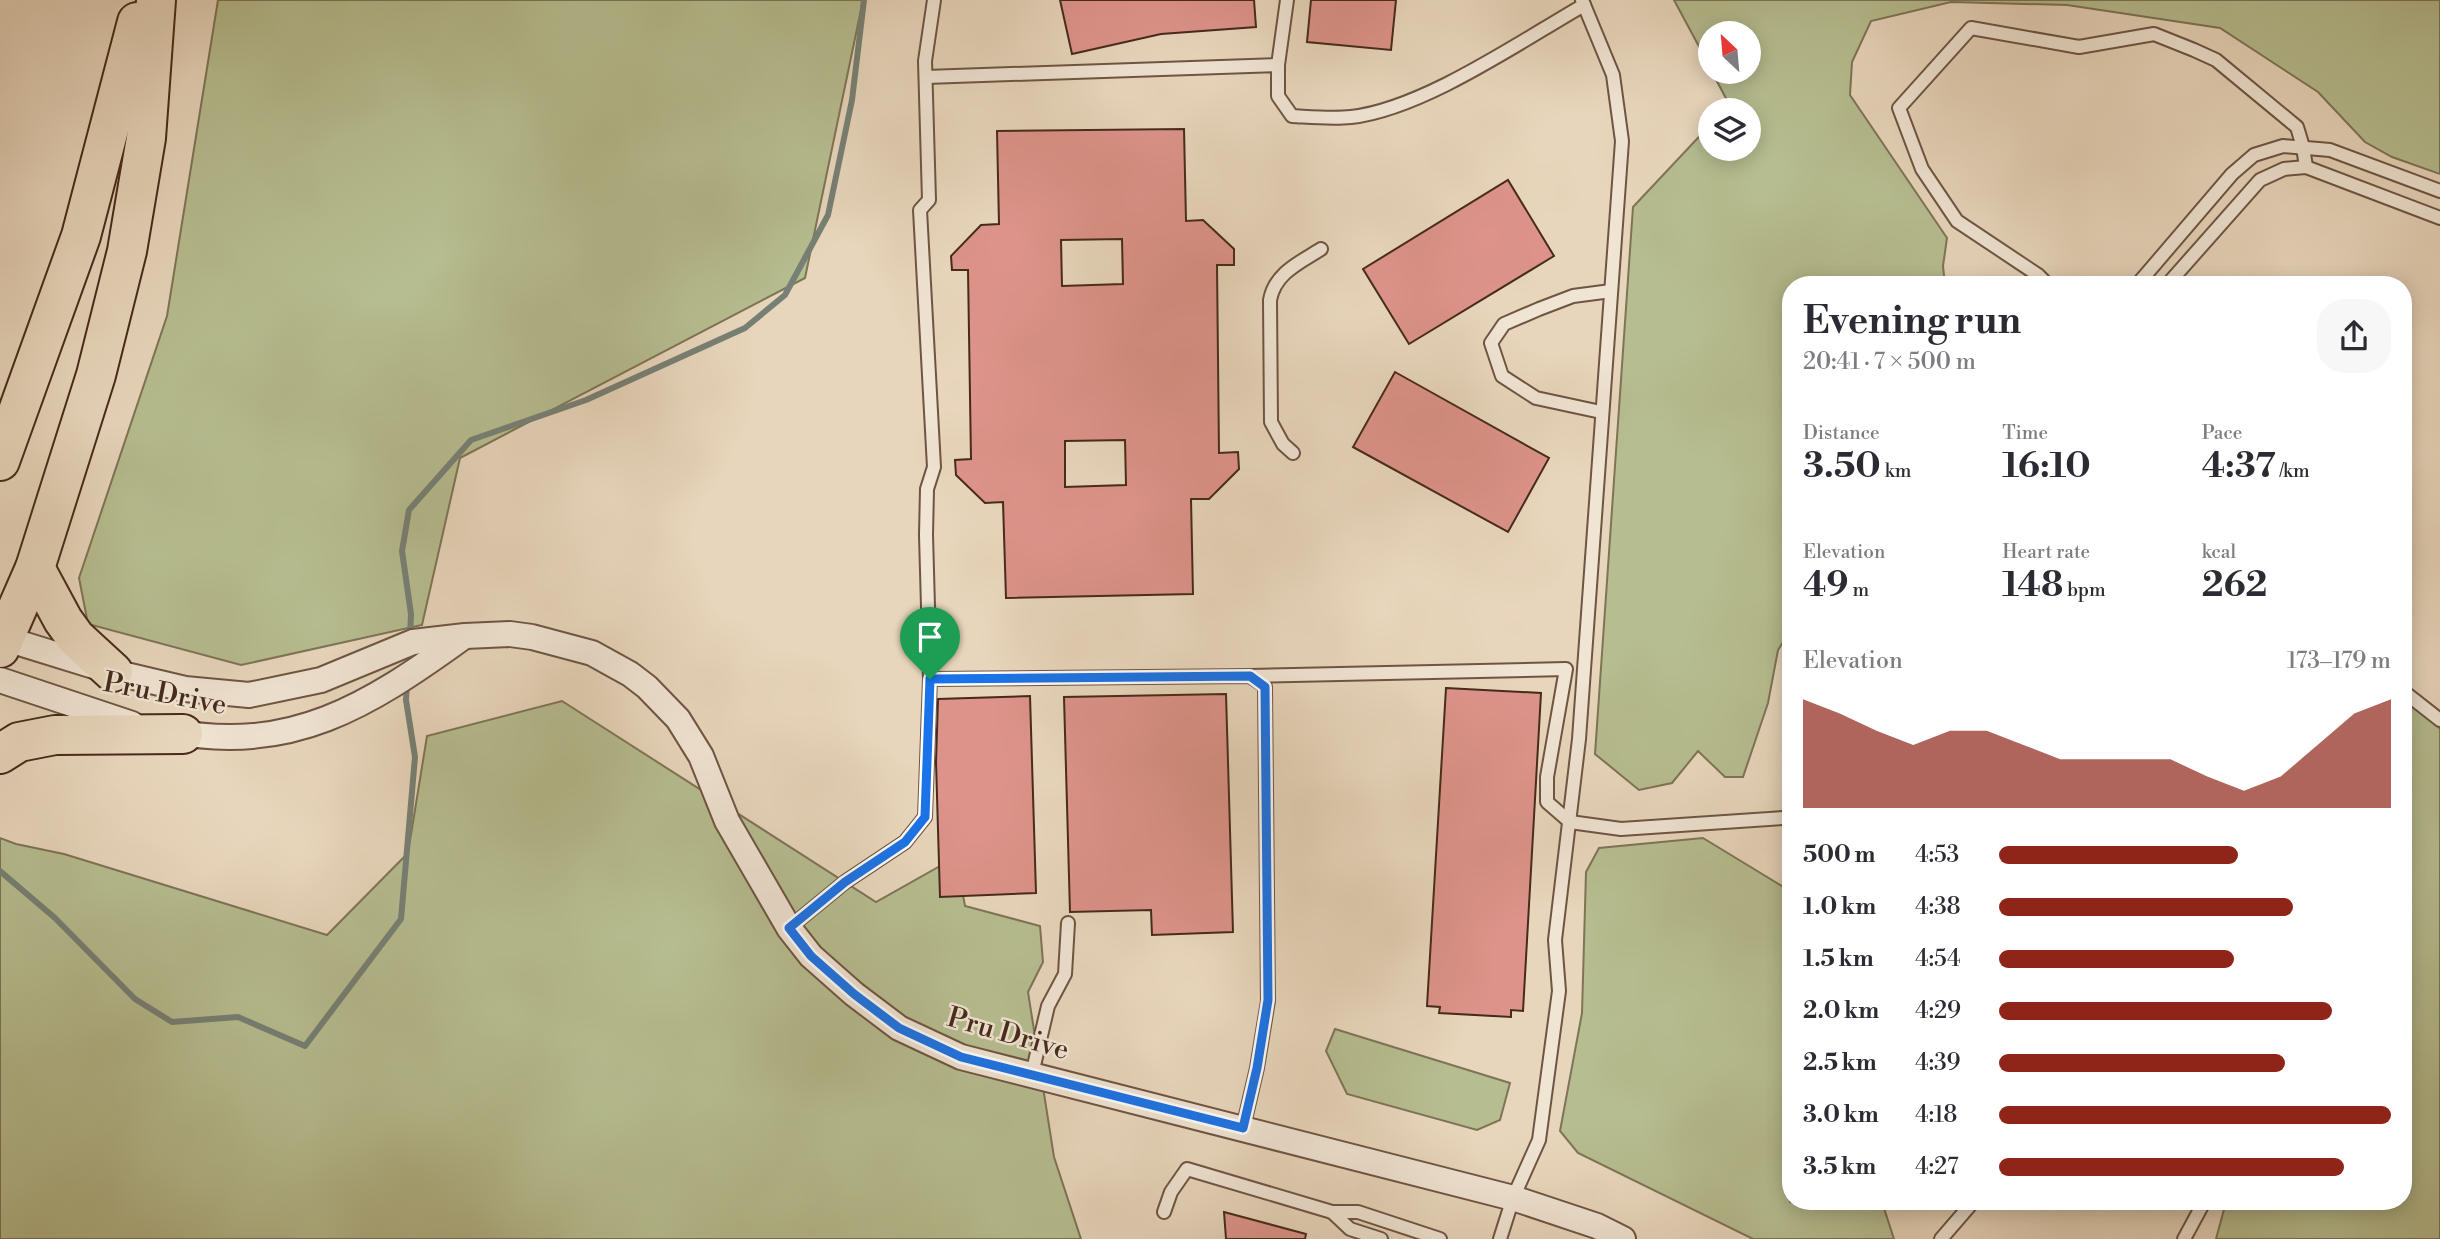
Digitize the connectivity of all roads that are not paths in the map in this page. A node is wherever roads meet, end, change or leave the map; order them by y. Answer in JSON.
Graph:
{"nodes":[{"id":1,"x":143,"y":0,"type":"edge"},
{"id":2,"x":156,"y":0,"type":"edge"},
{"id":3,"x":934,"y":0,"type":"edge"},
{"id":4,"x":1287,"y":0,"type":"edge"},
{"id":5,"x":1583,"y":2,"type":"edge"},
{"id":6,"x":1278,"y":65,"type":"junction"},
{"id":7,"x":926,"y":77,"type":"junction"},
{"id":8,"x":2303,"y":147,"type":"junction"},
{"id":9,"x":2306,"y":167,"type":"junction"},
{"id":10,"x":2440,"y":191,"type":"edge"},
{"id":11,"x":2440,"y":218,"type":"edge"},
{"id":12,"x":1321,"y":249,"type":"dead end"},
{"id":13,"x":2039,"y":276,"type":"edge"},
{"id":14,"x":2145,"y":276,"type":"edge"},
{"id":15,"x":2176,"y":276,"type":"edge"},
{"id":16,"x":1611,"y":291,"type":"junction"},
{"id":17,"x":1601,"y":412,"type":"junction"},
{"id":18,"x":1293,"y":453,"type":"dead end"},
{"id":19,"x":0,"y":461,"type":"edge"},
{"id":20,"x":35,"y":568,"type":"junction"},
{"id":21,"x":465,"y":636,"type":"junction"},
{"id":22,"x":1,"y":641,"type":"edge"},
{"id":23,"x":113,"y":672,"type":"junction"},
{"id":24,"x":1250,"y":676,"type":"junction"},
{"id":25,"x":930,"y":679,"type":"junction"},
{"id":26,"x":0,"y":680,"type":"edge"},
{"id":27,"x":2412,"y":698,"type":"edge"},
{"id":28,"x":2440,"y":720,"type":"edge"},
{"id":29,"x":183,"y":734,"type":"junction"},
{"id":30,"x":0,"y":754,"type":"edge"},
{"id":31,"x":1782,"y":818,"type":"edge"},
{"id":32,"x":1570,"y":822,"type":"junction"},
{"id":33,"x":1068,"y":923,"type":"dead end"},
{"id":34,"x":789,"y":928,"type":"junction"},
{"id":35,"x":1032,"y":1073,"type":"junction"},
{"id":36,"x":1243,"y":1128,"type":"junction"},
{"id":37,"x":1513,"y":1198,"type":"junction"},
{"id":38,"x":1966,"y":1210,"type":"edge"},
{"id":39,"x":2200,"y":1210,"type":"edge"},
{"id":40,"x":1164,"y":1212,"type":"dead end"},
{"id":41,"x":1332,"y":1212,"type":"junction"},
{"id":42,"x":1381,"y":1239,"type":"edge"},
{"id":43,"x":1440,"y":1239,"type":"edge"},
{"id":44,"x":1500,"y":1239,"type":"edge"},
{"id":45,"x":1623,"y":1239,"type":"edge"},
{"id":46,"x":1941,"y":1239,"type":"edge"},
{"id":47,"x":2184,"y":1239,"type":"edge"}],
"edges":[{"from":1,"to":19,"type":"main road"},
{"from":2,"to":20,"type":"main road"},
{"from":3,"to":7,"type":"lane"},
{"from":4,"to":6,"type":"lane"},
{"from":5,"to":6,"type":"lane"},
{"from":5,"to":16,"type":"lane"},
{"from":6,"to":7,"type":"lane"},
{"from":7,"to":25,"type":"lane"},
{"from":8,"to":9,"type":"lane"},
{"from":8,"to":10,"type":"lane"},
{"from":8,"to":13,"type":"lane"},
{"from":8,"to":14,"type":"lane"},
{"from":9,"to":11,"type":"lane"},
{"from":9,"to":15,"type":"lane"},
{"from":12,"to":18,"type":"lane"},
{"from":16,"to":17,"type":"lane"},
{"from":16,"to":17,"type":"lane"},
{"from":17,"to":32,"type":"lane"},
{"from":20,"to":22,"type":"main road"},
{"from":20,"to":23,"type":"main road"},
{"from":21,"to":23,"type":"street","name":"Pru Drive"},
{"from":21,"to":29,"type":"street","name":"Pru Drive"},
{"from":21,"to":34,"type":"street","name":"Pru Drive"},
{"from":22,"to":23,"type":"street","name":"Pru Drive"},
{"from":24,"to":25,"type":"lane"},
{"from":24,"to":32,"type":"lane"},
{"from":24,"to":36,"type":"lane"},
{"from":25,"to":34,"type":"lane"},
{"from":26,"to":29,"type":"street","name":"Pru Drive"},
{"from":27,"to":28,"type":"lane"},
{"from":29,"to":30,"type":"main road"},
{"from":31,"to":32,"type":"lane"},
{"from":32,"to":37,"type":"lane"},
{"from":33,"to":35,"type":"lane"},
{"from":34,"to":35,"type":"street","name":"Pru Drive"},
{"from":35,"to":36,"type":"street","name":"Pru Drive"},
{"from":36,"to":37,"type":"street","name":"Pru Drive"},
{"from":37,"to":44,"type":"lane"},
{"from":37,"to":45,"type":"street","name":"Pru Drive"},
{"from":38,"to":46,"type":"lane"},
{"from":39,"to":47,"type":"lane"},
{"from":40,"to":41,"type":"lane"},
{"from":41,"to":42,"type":"lane"},
{"from":41,"to":43,"type":"lane"}]}
